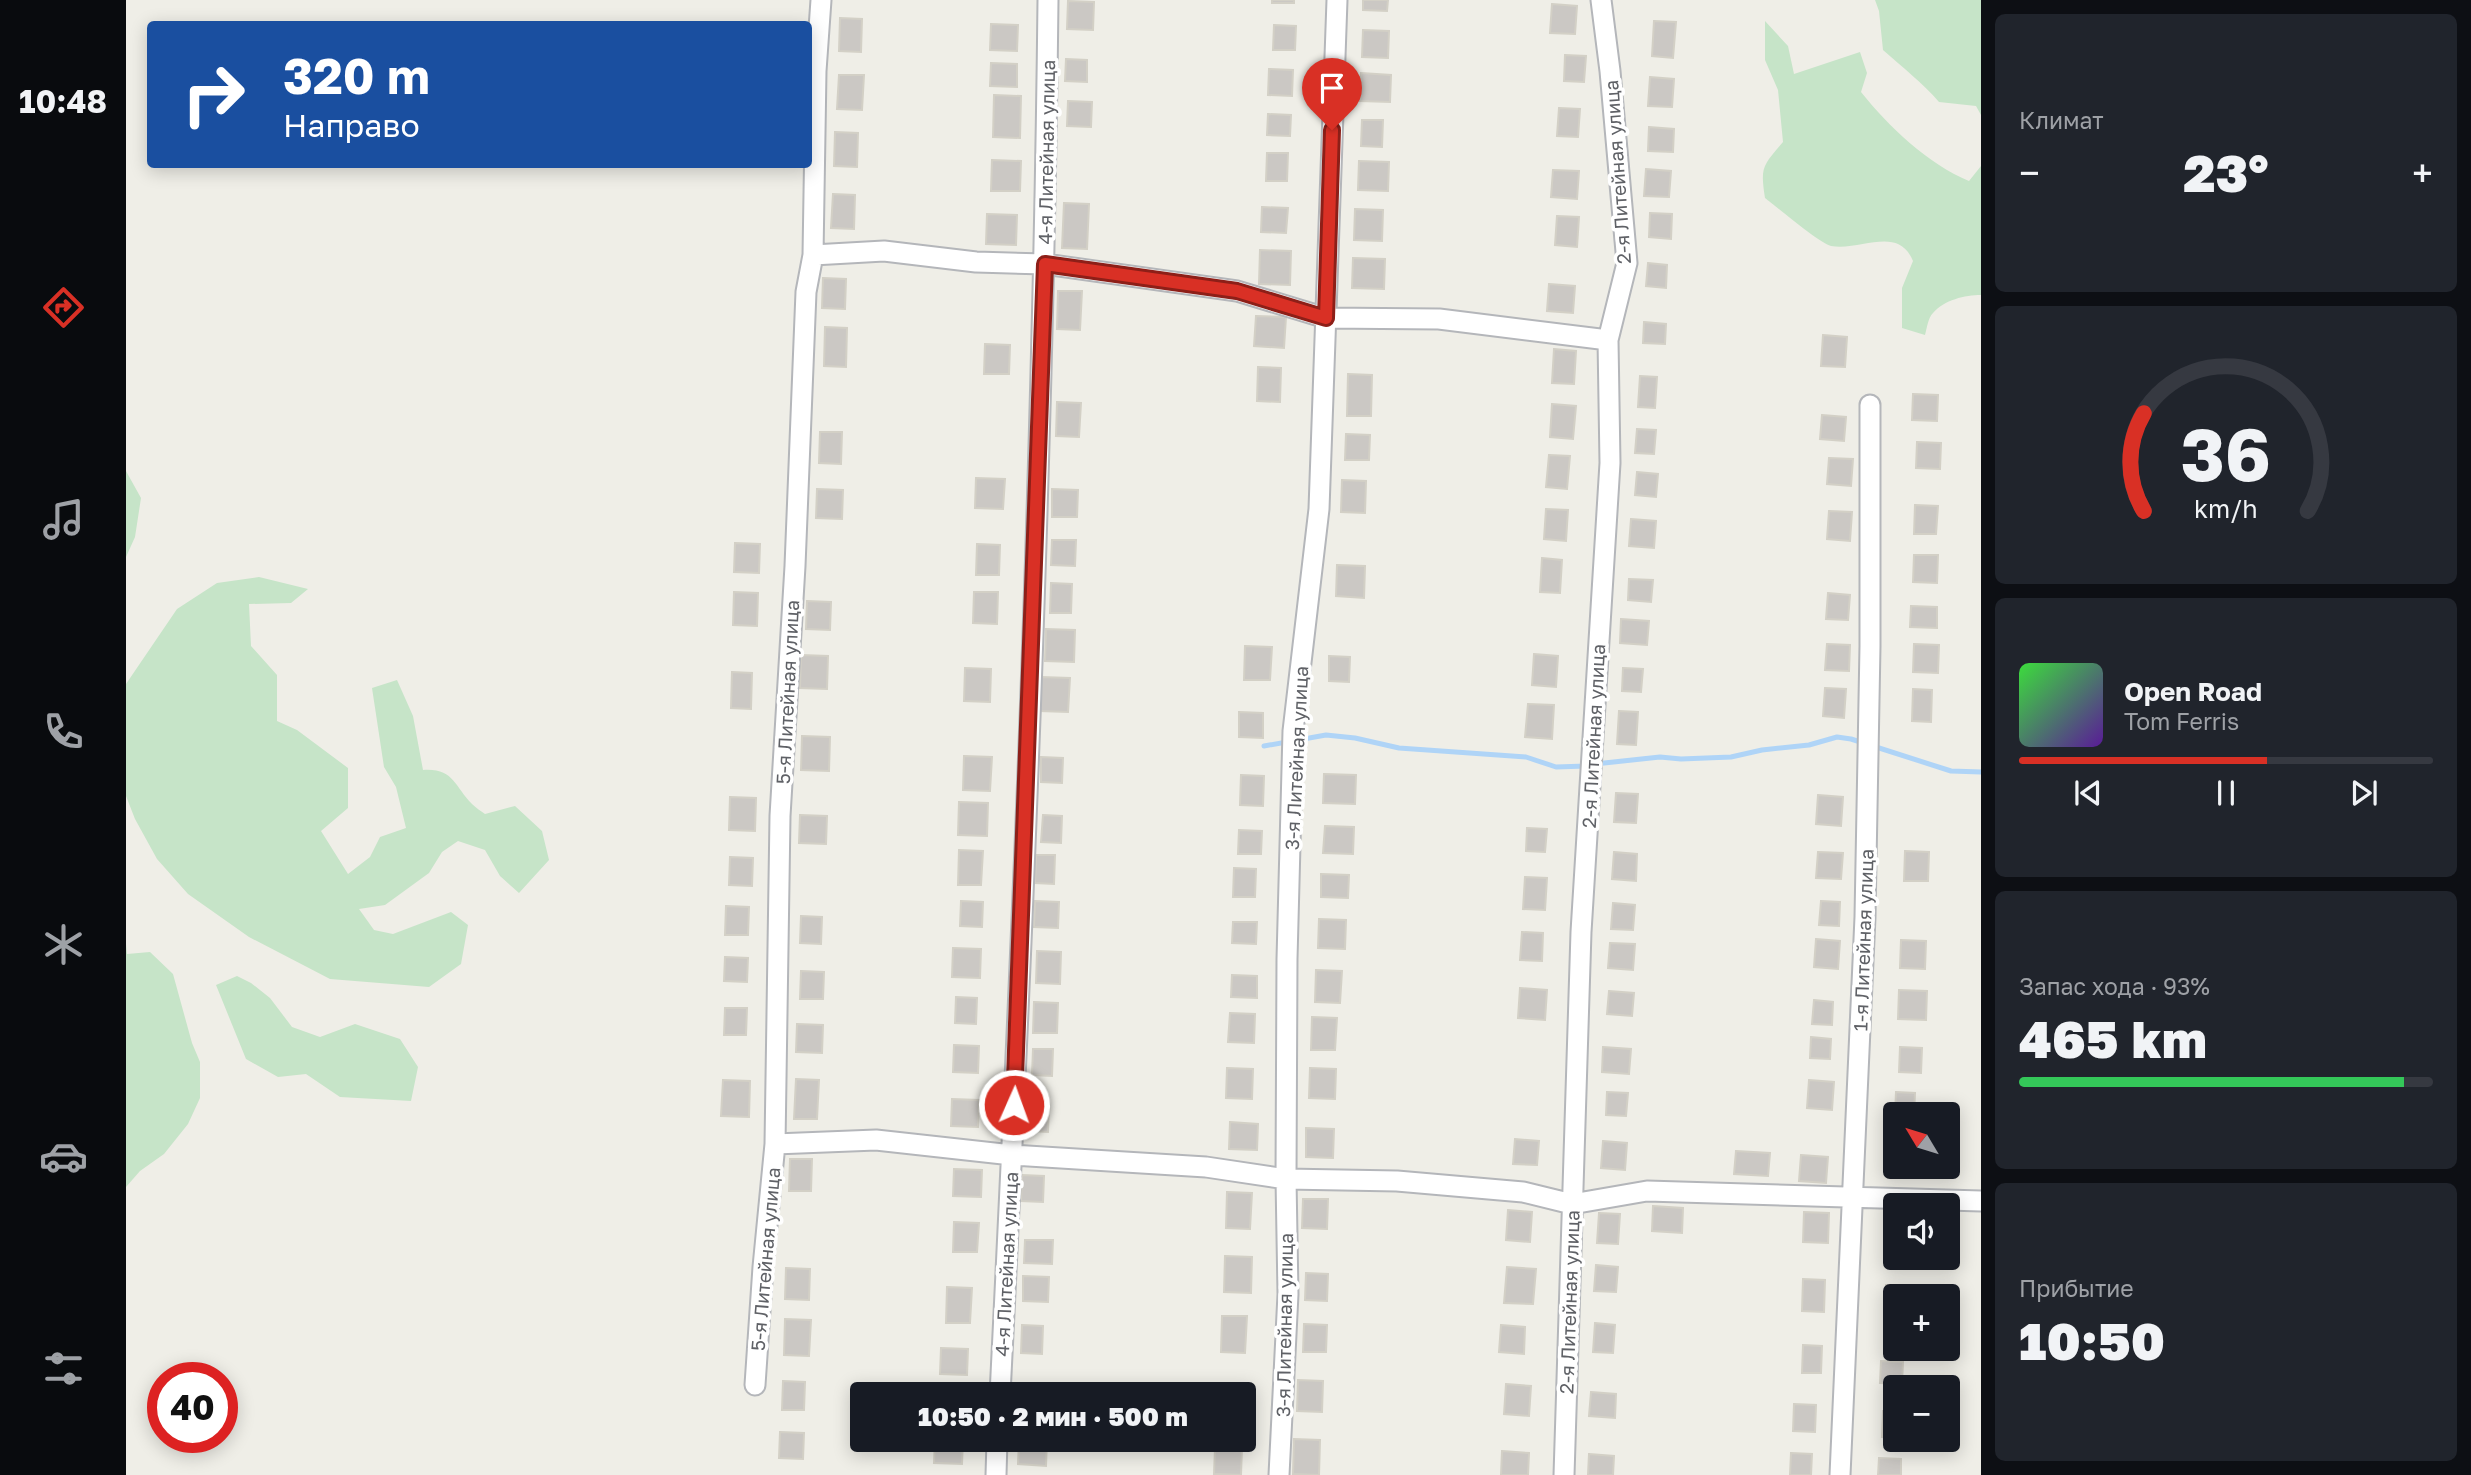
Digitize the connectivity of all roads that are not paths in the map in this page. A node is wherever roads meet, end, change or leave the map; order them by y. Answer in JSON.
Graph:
{"nodes":[{"id":1,"x":821,"y":0,"type":"edge"},
{"id":2,"x":1048,"y":0,"type":"edge"},
{"id":3,"x":1337,"y":0,"type":"edge"},
{"id":4,"x":1601,"y":0,"type":"edge"},
{"id":5,"x":813,"y":255,"type":"junction"},
{"id":6,"x":1045,"y":264,"type":"junction"},
{"id":7,"x":1326,"y":318,"type":"junction"},
{"id":8,"x":1608,"y":340,"type":"junction"},
{"id":9,"x":1870,"y":405,"type":"dead end"},
{"id":10,"x":775,"y":1144,"type":"junction"},
{"id":11,"x":1012,"y":1155,"type":"junction"},
{"id":12,"x":1286,"y":1179,"type":"junction"},
{"id":13,"x":1852,"y":1197,"type":"junction"},
{"id":14,"x":1981,"y":1201,"type":"edge"},
{"id":15,"x":1572,"y":1204,"type":"junction"},
{"id":16,"x":1001,"y":1382,"type":"edge"},
{"id":17,"x":755,"y":1385,"type":"dead end"},
{"id":18,"x":997,"y":1452,"type":"edge"},
{"id":19,"x":996,"y":1475,"type":"edge"},
{"id":20,"x":1279,"y":1475,"type":"edge"},
{"id":21,"x":1564,"y":1475,"type":"edge"},
{"id":22,"x":1840,"y":1475,"type":"edge"}],
"edges":[{"from":1,"to":5,"type":"street","name":"5-я Литейная улица"},
{"from":2,"to":6,"type":"street","name":"4-я Литейная улица"},
{"from":3,"to":7,"type":"street","name":"3-я Литейная улица"},
{"from":4,"to":8,"type":"street","name":"2-я Литейная улица"},
{"from":5,"to":6,"type":"street"},
{"from":5,"to":10,"type":"street","name":"5-я Литейная улица"},
{"from":6,"to":7,"type":"street"},
{"from":6,"to":11,"type":"street","name":"4-я Литейная улица"},
{"from":7,"to":8,"type":"street"},
{"from":7,"to":12,"type":"street","name":"3-я Литейная улица"},
{"from":8,"to":15,"type":"street","name":"2-я Литейная улица"},
{"from":9,"to":13,"type":"street","name":"1-я Литейная улица"},
{"from":10,"to":11,"type":"street"},
{"from":10,"to":17,"type":"street","name":"5-я Литейная улица"},
{"from":11,"to":12,"type":"street"},
{"from":11,"to":16,"type":"street","name":"4-я Литейная улица"},
{"from":12,"to":15,"type":"street"},
{"from":12,"to":20,"type":"street","name":"3-я Литейная улица"},
{"from":13,"to":14,"type":"street"},
{"from":13,"to":15,"type":"street"},
{"from":13,"to":22,"type":"street","name":"1-я Литейная улица"},
{"from":15,"to":21,"type":"street","name":"2-я Литейная улица"},
{"from":18,"to":19,"type":"street"}]}
